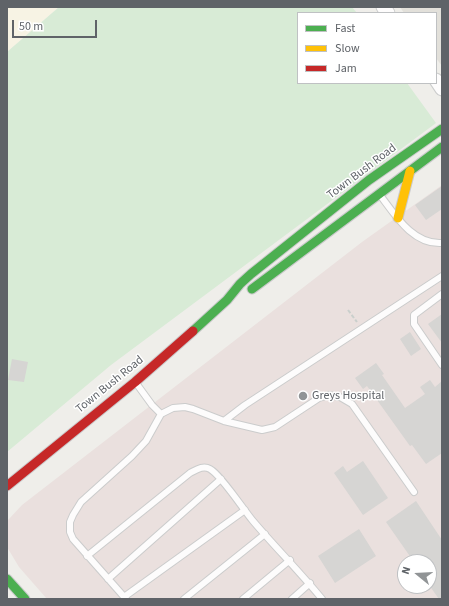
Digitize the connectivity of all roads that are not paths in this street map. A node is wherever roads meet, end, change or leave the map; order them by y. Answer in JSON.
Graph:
{"nodes":[{"id":1,"x":442,"y":129,"type":"edge"},
{"id":2,"x":442,"y":147,"type":"edge"},
{"id":3,"x":410,"y":171,"type":"junction"},
{"id":4,"x":374,"y":187,"type":"junction"},
{"id":5,"x":398,"y":218,"type":"junction"},
{"id":6,"x":442,"y":243,"type":"edge"},
{"id":7,"x":442,"y":276,"type":"edge"},
{"id":8,"x":442,"y":294,"type":"edge"},
{"id":9,"x":227,"y":300,"type":"junction"},
{"id":10,"x":442,"y":365,"type":"edge"},
{"id":11,"x":135,"y":382,"type":"junction"},
{"id":12,"x":161,"y":414,"type":"junction"},
{"id":13,"x":224,"y":421,"type":"junction"},
{"id":14,"x":221,"y":479,"type":"junction"},
{"id":15,"x":7,"y":486,"type":"edge"},
{"id":16,"x":414,"y":492,"type":"dead end"},
{"id":17,"x":245,"y":510,"type":"junction"},
{"id":18,"x":265,"y":534,"type":"junction"},
{"id":19,"x":87,"y":556,"type":"junction"},
{"id":20,"x":290,"y":560,"type":"junction"},
{"id":21,"x":7,"y":579,"type":"edge"},
{"id":22,"x":108,"y":580,"type":"junction"},
{"id":23,"x":310,"y":583,"type":"junction"},
{"id":24,"x":125,"y":598,"type":"edge"},
{"id":25,"x":25,"y":599,"type":"edge"},
{"id":26,"x":184,"y":599,"type":"edge"},
{"id":27,"x":243,"y":599,"type":"edge"},
{"id":28,"x":292,"y":599,"type":"edge"},
{"id":29,"x":322,"y":599,"type":"edge"}],
"edges":[{"from":1,"to":4,"type":"street","name":"Town Bush Road"},
{"from":2,"to":3,"type":"street","name":"Town Bush Road"},
{"from":3,"to":4,"type":"street","name":"Town Bush Road"},
{"from":3,"to":5,"type":"street"},
{"from":4,"to":5,"type":"lane"},
{"from":4,"to":9,"type":"street","name":"Town Bush Road"},
{"from":4,"to":9,"type":"street","name":"Town Bush Road"},
{"from":5,"to":6,"type":"lane"},
{"from":7,"to":13,"type":"lane"},
{"from":8,"to":10,"type":"lane"},
{"from":9,"to":11,"type":"street","name":"Town Bush Road"},
{"from":11,"to":12,"type":"lane"},
{"from":11,"to":15,"type":"street","name":"Town Bush Road"},
{"from":12,"to":13,"type":"lane"},
{"from":12,"to":19,"type":"lane"},
{"from":13,"to":16,"type":"lane"},
{"from":14,"to":17,"type":"lane"},
{"from":14,"to":19,"type":"lane"},
{"from":14,"to":22,"type":"lane"},
{"from":17,"to":18,"type":"lane"},
{"from":17,"to":24,"type":"lane"},
{"from":18,"to":20,"type":"lane"},
{"from":18,"to":26,"type":"lane"},
{"from":19,"to":22,"type":"lane"},
{"from":20,"to":23,"type":"lane"},
{"from":20,"to":27,"type":"lane"},
{"from":21,"to":25,"type":"street"},
{"from":22,"to":24,"type":"lane"},
{"from":23,"to":28,"type":"lane"},
{"from":23,"to":29,"type":"lane"}]}
